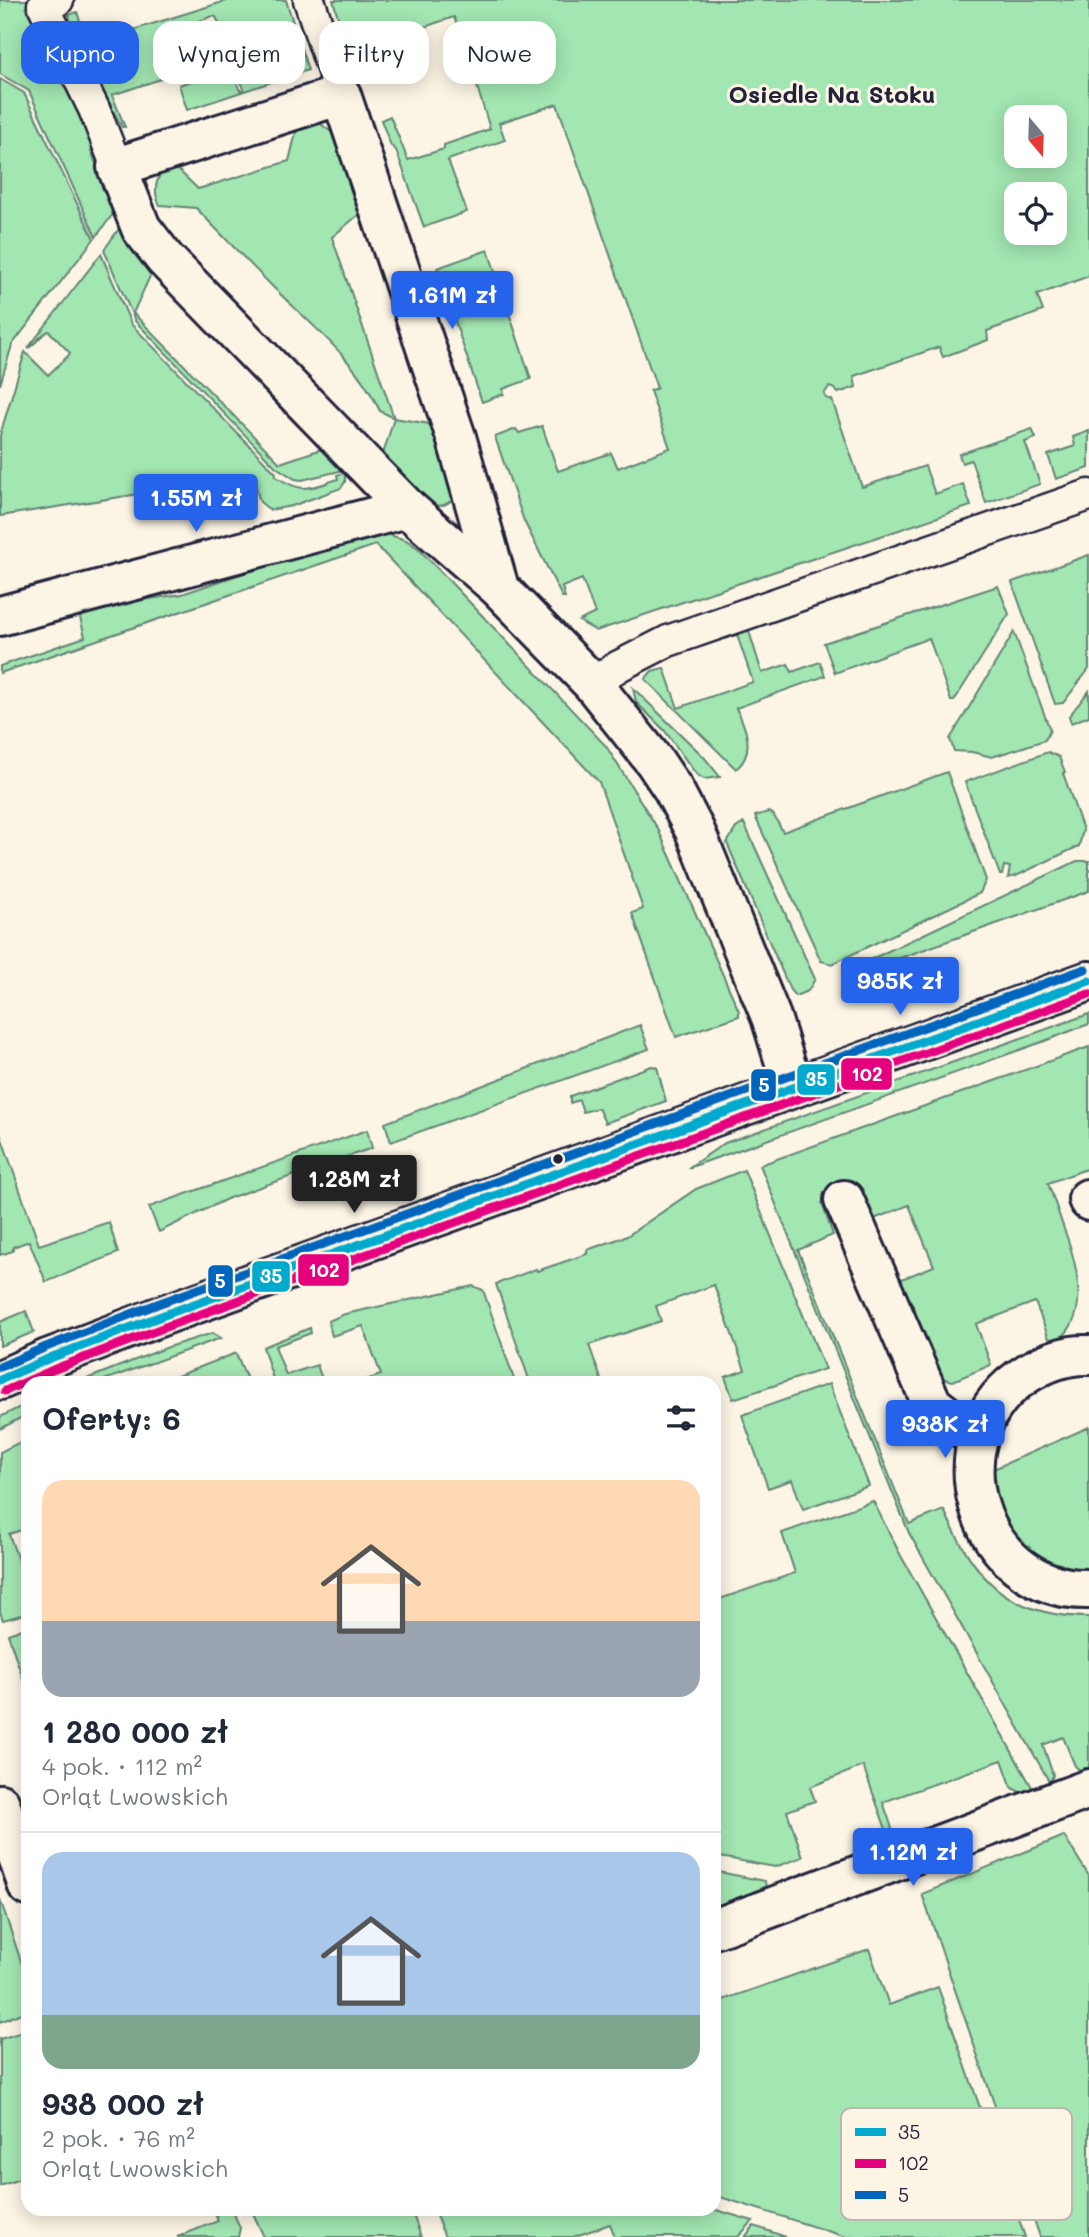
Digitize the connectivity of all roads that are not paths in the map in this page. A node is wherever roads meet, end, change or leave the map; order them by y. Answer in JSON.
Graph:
{"nodes":[{"id":1,"x":58,"y":0,"type":"edge"},
{"id":2,"x":309,"y":0,"type":"edge"},
{"id":3,"x":341,"y":95,"type":"junction"},
{"id":4,"x":117,"y":167,"type":"junction"},
{"id":5,"x":1088,"y":495,"type":"edge"},
{"id":6,"x":407,"y":508,"type":"junction"},
{"id":7,"x":499,"y":588,"type":"junction"},
{"id":8,"x":0,"y":616,"type":"edge"},
{"id":9,"x":592,"y":683,"type":"junction"},
{"id":10,"x":1089,"y":981,"type":"edge"},
{"id":11,"x":793,"y":1088,"type":"junction"},
{"id":12,"x":844,"y":1200,"type":"dead end"},
{"id":13,"x":1089,"y":1355,"type":"edge"},
{"id":14,"x":0,"y":1380,"type":"edge"},
{"id":15,"x":977,"y":1439,"type":"junction"},
{"id":16,"x":1089,"y":1589,"type":"edge"},
{"id":17,"x":1089,"y":1789,"type":"edge"},
{"id":18,"x":0,"y":1804,"type":"edge"},
{"id":19,"x":21,"y":1866,"type":"edge"},
{"id":20,"x":721,"y":1926,"type":"edge"}],
"edges":[{"from":1,"to":4,"type":"lane"},
{"from":2,"to":3,"type":"lane"},
{"from":3,"to":4,"type":"street"},
{"from":3,"to":7,"type":"street"},
{"from":4,"to":6,"type":"street"},
{"from":5,"to":9,"type":"lane"},
{"from":6,"to":7,"type":"street"},
{"from":6,"to":8,"type":"street"},
{"from":7,"to":9,"type":"street"},
{"from":9,"to":11,"type":"street"},
{"from":10,"to":11,"type":"street"},
{"from":11,"to":14,"type":"street"},
{"from":12,"to":15,"type":"street"},
{"from":13,"to":15,"type":"street"},
{"from":15,"to":16,"type":"street"},
{"from":17,"to":20,"type":"street"},
{"from":18,"to":19,"type":"street"}]}
